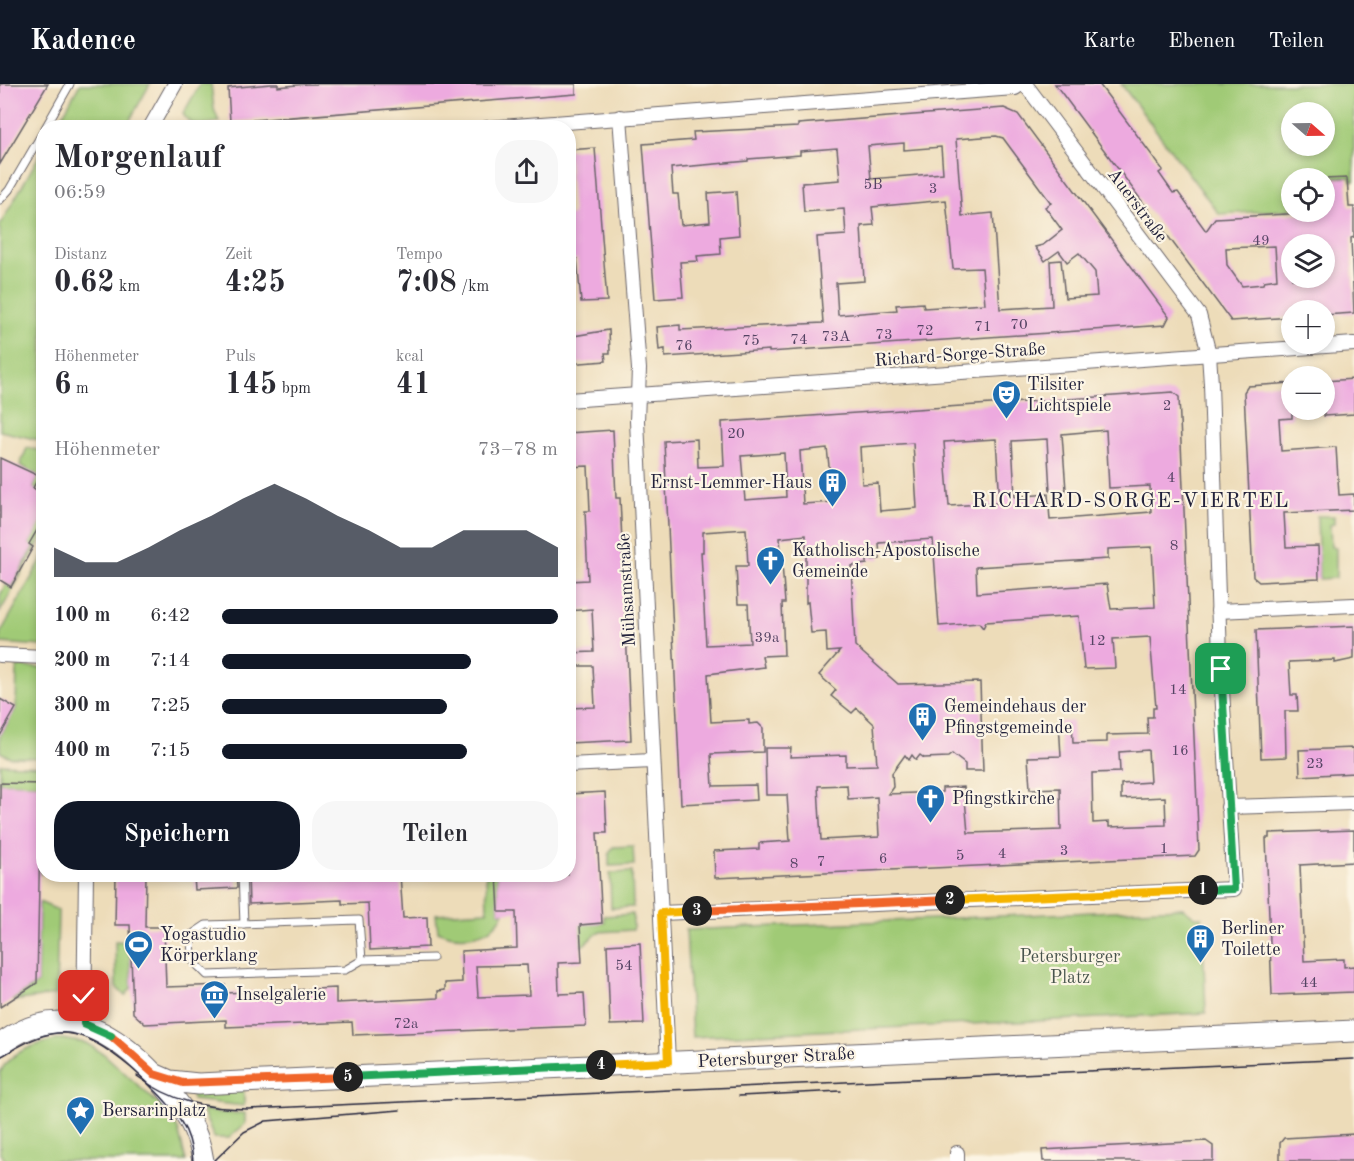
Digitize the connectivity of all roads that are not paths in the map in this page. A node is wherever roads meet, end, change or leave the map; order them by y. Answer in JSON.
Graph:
{"nodes":[{"id":1,"x":70,"y":84,"type":"edge"},
{"id":2,"x":175,"y":84,"type":"edge"},
{"id":3,"x":1023,"y":84,"type":"edge"},
{"id":4,"x":620,"y":117,"type":"junction"},
{"id":5,"x":49,"y":120,"type":"edge"},
{"id":6,"x":155,"y":120,"type":"edge"},
{"id":7,"x":576,"y":121,"type":"edge"},
{"id":8,"x":36,"y":143,"type":"edge"},
{"id":9,"x":0,"y":200,"type":"edge"},
{"id":10,"x":1354,"y":344,"type":"edge"},
{"id":11,"x":1209,"y":354,"type":"junction"},
{"id":12,"x":638,"y":396,"type":"junction"},
{"id":13,"x":576,"y":400,"type":"edge"},
{"id":14,"x":1354,"y":605,"type":"edge"},
{"id":15,"x":1218,"y":610,"type":"junction"},
{"id":16,"x":0,"y":655,"type":"edge"},
{"id":17,"x":36,"y":657,"type":"edge"},
{"id":18,"x":652,"y":761,"type":"junction"},
{"id":19,"x":576,"y":765,"type":"edge"},
{"id":20,"x":1354,"y":803,"type":"edge"},
{"id":21,"x":1228,"y":807,"type":"junction"},
{"id":22,"x":86,"y":882,"type":"edge"},
{"id":23,"x":242,"y":882,"type":"edge"},
{"id":24,"x":661,"y":913,"type":"junction"},
{"id":25,"x":244,"y":924,"type":"junction"},
{"id":26,"x":433,"y":958,"type":"dead end"},
{"id":27,"x":362,"y":960,"type":"junction"},
{"id":28,"x":84,"y":1024,"type":"junction"},
{"id":29,"x":1354,"y":1031,"type":"edge"},
{"id":30,"x":0,"y":1045,"type":"edge"},
{"id":31,"x":668,"y":1062,"type":"junction"},
{"id":32,"x":154,"y":1074,"type":"junction"},
{"id":33,"x":198,"y":1084,"type":"junction"},
{"id":34,"x":175,"y":1098,"type":"junction"},
{"id":35,"x":202,"y":1161,"type":"edge"}],
"edges":[{"from":1,"to":5,"type":"lane"},
{"from":2,"to":6,"type":"street"},
{"from":3,"to":4,"type":"street"},
{"from":3,"to":11,"type":"street","name":"Auerstraße"},
{"from":4,"to":7,"type":"street"},
{"from":4,"to":12,"type":"street","name":"Mühsamstraße"},
{"from":8,"to":9,"type":"lane"},
{"from":10,"to":11,"type":"street","name":"Richard-Sorge-Straße"},
{"from":11,"to":12,"type":"street","name":"Richard-Sorge-Straße"},
{"from":11,"to":15,"type":"street","name":"Auerstraße"},
{"from":12,"to":13,"type":"street","name":"Richard-Sorge-Straße"},
{"from":12,"to":18,"type":"street","name":"Mühsamstraße"},
{"from":14,"to":15,"type":"street"},
{"from":15,"to":21,"type":"street","name":"Auerstraße"},
{"from":16,"to":17,"type":"street"},
{"from":18,"to":19,"type":"street"},
{"from":18,"to":24,"type":"street","name":"Mühsamstraße"},
{"from":20,"to":21,"type":"street"},
{"from":21,"to":24,"type":"street","name":"Auerstraße"},
{"from":22,"to":28,"type":"street"},
{"from":23,"to":25,"type":"lane"},
{"from":24,"to":31,"type":"street","name":"Mühsamstraße"},
{"from":25,"to":27,"type":"lane"},
{"from":25,"to":27,"type":"lane"},
{"from":26,"to":27,"type":"lane"},
{"from":28,"to":30,"type":"main road"},
{"from":28,"to":32,"type":"main road"},
{"from":29,"to":31,"type":"main road","name":"Petersburger Straße"},
{"from":31,"to":33,"type":"main road","name":"Petersburger Straße"},
{"from":32,"to":33,"type":"main road","name":"Petersburger Straße"},
{"from":32,"to":34,"type":"main road"},
{"from":33,"to":34,"type":"main road","name":"Petersburger Straße"},
{"from":34,"to":35,"type":"main road"}]}
